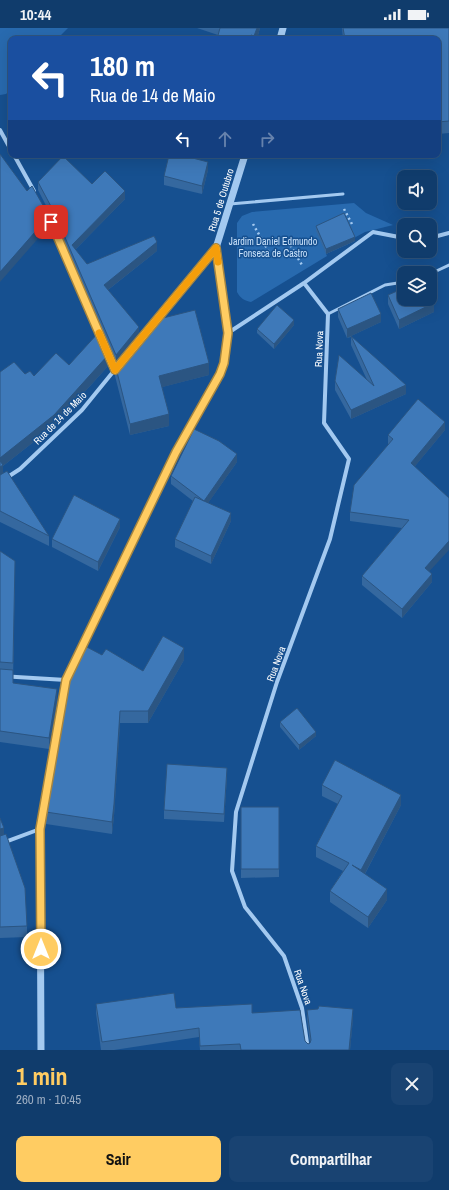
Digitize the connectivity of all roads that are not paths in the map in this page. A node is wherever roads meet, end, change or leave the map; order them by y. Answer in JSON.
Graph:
{"nodes":[{"id":1,"x":0,"y":130,"type":"edge"},
{"id":2,"x":8,"y":145,"type":"edge"},
{"id":3,"x":16,"y":158,"type":"edge"},
{"id":4,"x":244,"y":158,"type":"edge"},
{"id":5,"x":343,"y":194,"type":"dead end"},
{"id":6,"x":36,"y":196,"type":"edge"},
{"id":7,"x":229,"y":204,"type":"junction"},
{"id":8,"x":44,"y":209,"type":"edge"},
{"id":9,"x":449,"y":233,"type":"edge"},
{"id":10,"x":437,"y":236,"type":"edge"},
{"id":11,"x":397,"y":237,"type":"edge"},
{"id":12,"x":216,"y":248,"type":"junction"},
{"id":13,"x":449,"y":266,"type":"edge"},
{"id":14,"x":437,"y":271,"type":"edge"},
{"id":15,"x":304,"y":283,"type":"junction"},
{"id":16,"x":397,"y":283,"type":"edge"},
{"id":17,"x":328,"y":314,"type":"junction"},
{"id":18,"x":151,"y":327,"type":"edge"},
{"id":19,"x":228,"y":333,"type":"junction"},
{"id":20,"x":103,"y":342,"type":"edge"},
{"id":21,"x":106,"y":348,"type":"edge"},
{"id":22,"x":120,"y":364,"type":"edge"},
{"id":23,"x":115,"y":370,"type":"junction"},
{"id":24,"x":0,"y":482,"type":"edge"},
{"id":25,"x":0,"y":676,"type":"edge"},
{"id":26,"x":66,"y":680,"type":"junction"},
{"id":27,"x":40,"y":829,"type":"junction"},
{"id":28,"x":0,"y":844,"type":"edge"},
{"id":29,"x":41,"y":1050,"type":"edge"},
{"id":30,"x":308,"y":1050,"type":"edge"}],
"edges":[{"from":1,"to":2,"type":"street"},
{"from":3,"to":6,"type":"street"},
{"from":4,"to":7,"type":"street","name":"Rua 5 de Outubro"},
{"from":5,"to":7,"type":"lane"},
{"from":7,"to":12,"type":"street","name":"Rua 5 de Outubro"},
{"from":8,"to":20,"type":"street"},
{"from":9,"to":10,"type":"street"},
{"from":11,"to":15,"type":"street"},
{"from":12,"to":18,"type":"street"},
{"from":12,"to":19,"type":"street","name":"Rua 5 de Outubro"},
{"from":13,"to":14,"type":"lane"},
{"from":15,"to":17,"type":"street"},
{"from":15,"to":19,"type":"street"},
{"from":16,"to":17,"type":"lane"},
{"from":17,"to":30,"type":"street","name":"Rua Nova"},
{"from":19,"to":26,"type":"street","name":"Rua 5 de Outubro"},
{"from":21,"to":23,"type":"street"},
{"from":22,"to":23,"type":"street","name":"Rua de 14 de Maio"},
{"from":23,"to":24,"type":"street","name":"Rua de 14 de Maio"},
{"from":25,"to":26,"type":"street"},
{"from":26,"to":27,"type":"street","name":"Rua 5 de Outubro"},
{"from":27,"to":28,"type":"street"},
{"from":27,"to":29,"type":"street","name":"Rua 5 de Outubro"}]}
